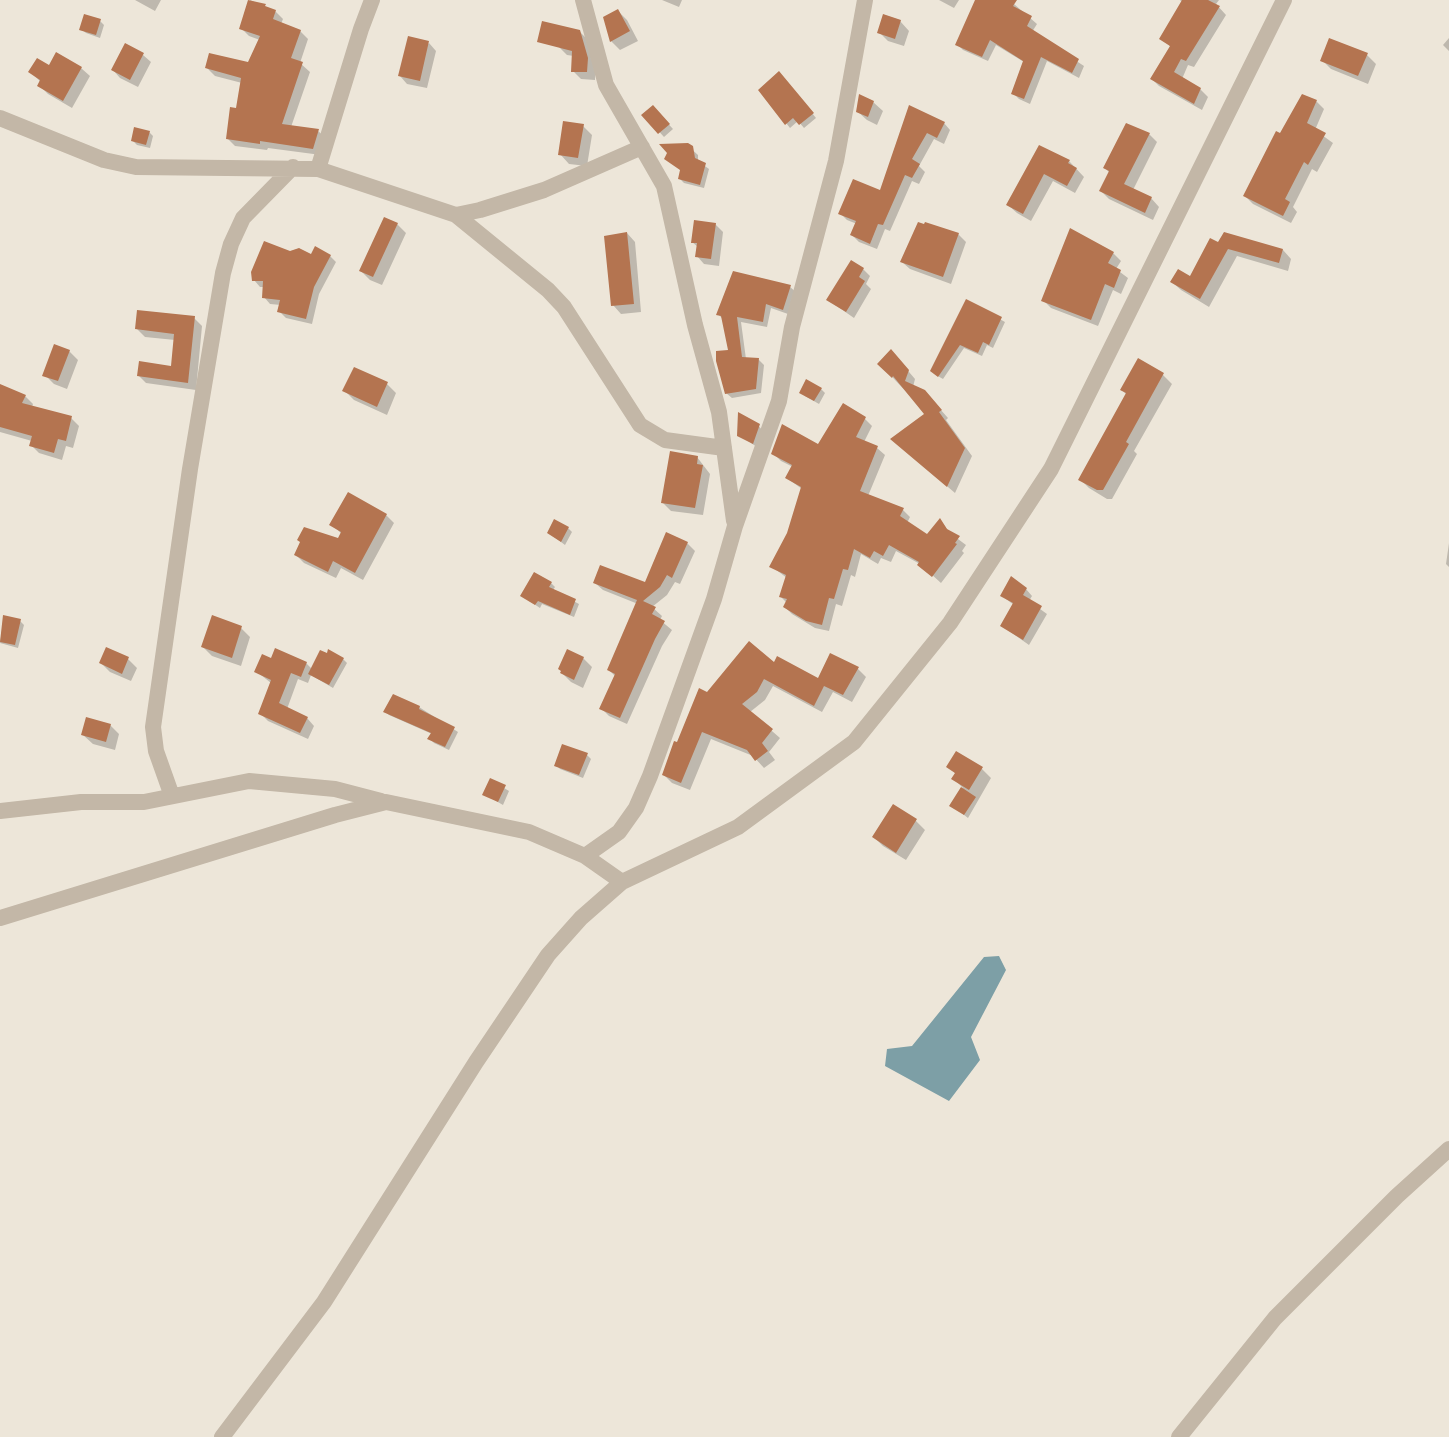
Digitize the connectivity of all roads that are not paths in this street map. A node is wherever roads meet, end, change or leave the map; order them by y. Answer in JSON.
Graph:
{"nodes":[{"id":1,"x":372,"y":0,"type":"edge"},
{"id":2,"x":583,"y":0,"type":"edge"},
{"id":3,"x":865,"y":0,"type":"edge"},
{"id":4,"x":1284,"y":0,"type":"edge"},
{"id":5,"x":0,"y":118,"type":"edge"},
{"id":6,"x":642,"y":147,"type":"junction"},
{"id":7,"x":293,"y":167,"type":"junction"},
{"id":8,"x":318,"y":169,"type":"junction"},
{"id":9,"x":456,"y":215,"type":"junction"},
{"id":10,"x":724,"y":448,"type":"junction"},
{"id":11,"x":735,"y":526,"type":"junction"},
{"id":12,"x":172,"y":796,"type":"junction"},
{"id":13,"x":386,"y":802,"type":"junction"},
{"id":14,"x":0,"y":811,"type":"edge"},
{"id":15,"x":585,"y":856,"type":"junction"},
{"id":16,"x":622,"y":882,"type":"junction"},
{"id":17,"x":0,"y":918,"type":"edge"},
{"id":18,"x":1449,"y":1149,"type":"edge"},
{"id":19,"x":222,"y":1437,"type":"edge"},
{"id":20,"x":1179,"y":1437,"type":"edge"}],
"edges":[{"from":1,"to":8,"type":"street"},
{"from":2,"to":6,"type":"street"},
{"from":3,"to":11,"type":"street"},
{"from":4,"to":16,"type":"street"},
{"from":5,"to":7,"type":"street"},
{"from":6,"to":9,"type":"street"},
{"from":6,"to":10,"type":"street"},
{"from":7,"to":8,"type":"street"},
{"from":7,"to":12,"type":"street"},
{"from":8,"to":9,"type":"street"},
{"from":9,"to":10,"type":"street"},
{"from":10,"to":11,"type":"street"},
{"from":11,"to":15,"type":"street"},
{"from":12,"to":13,"type":"street"},
{"from":12,"to":14,"type":"street"},
{"from":13,"to":15,"type":"street"},
{"from":13,"to":17,"type":"street"},
{"from":15,"to":16,"type":"street"},
{"from":16,"to":19,"type":"street"},
{"from":18,"to":20,"type":"street"}]}
